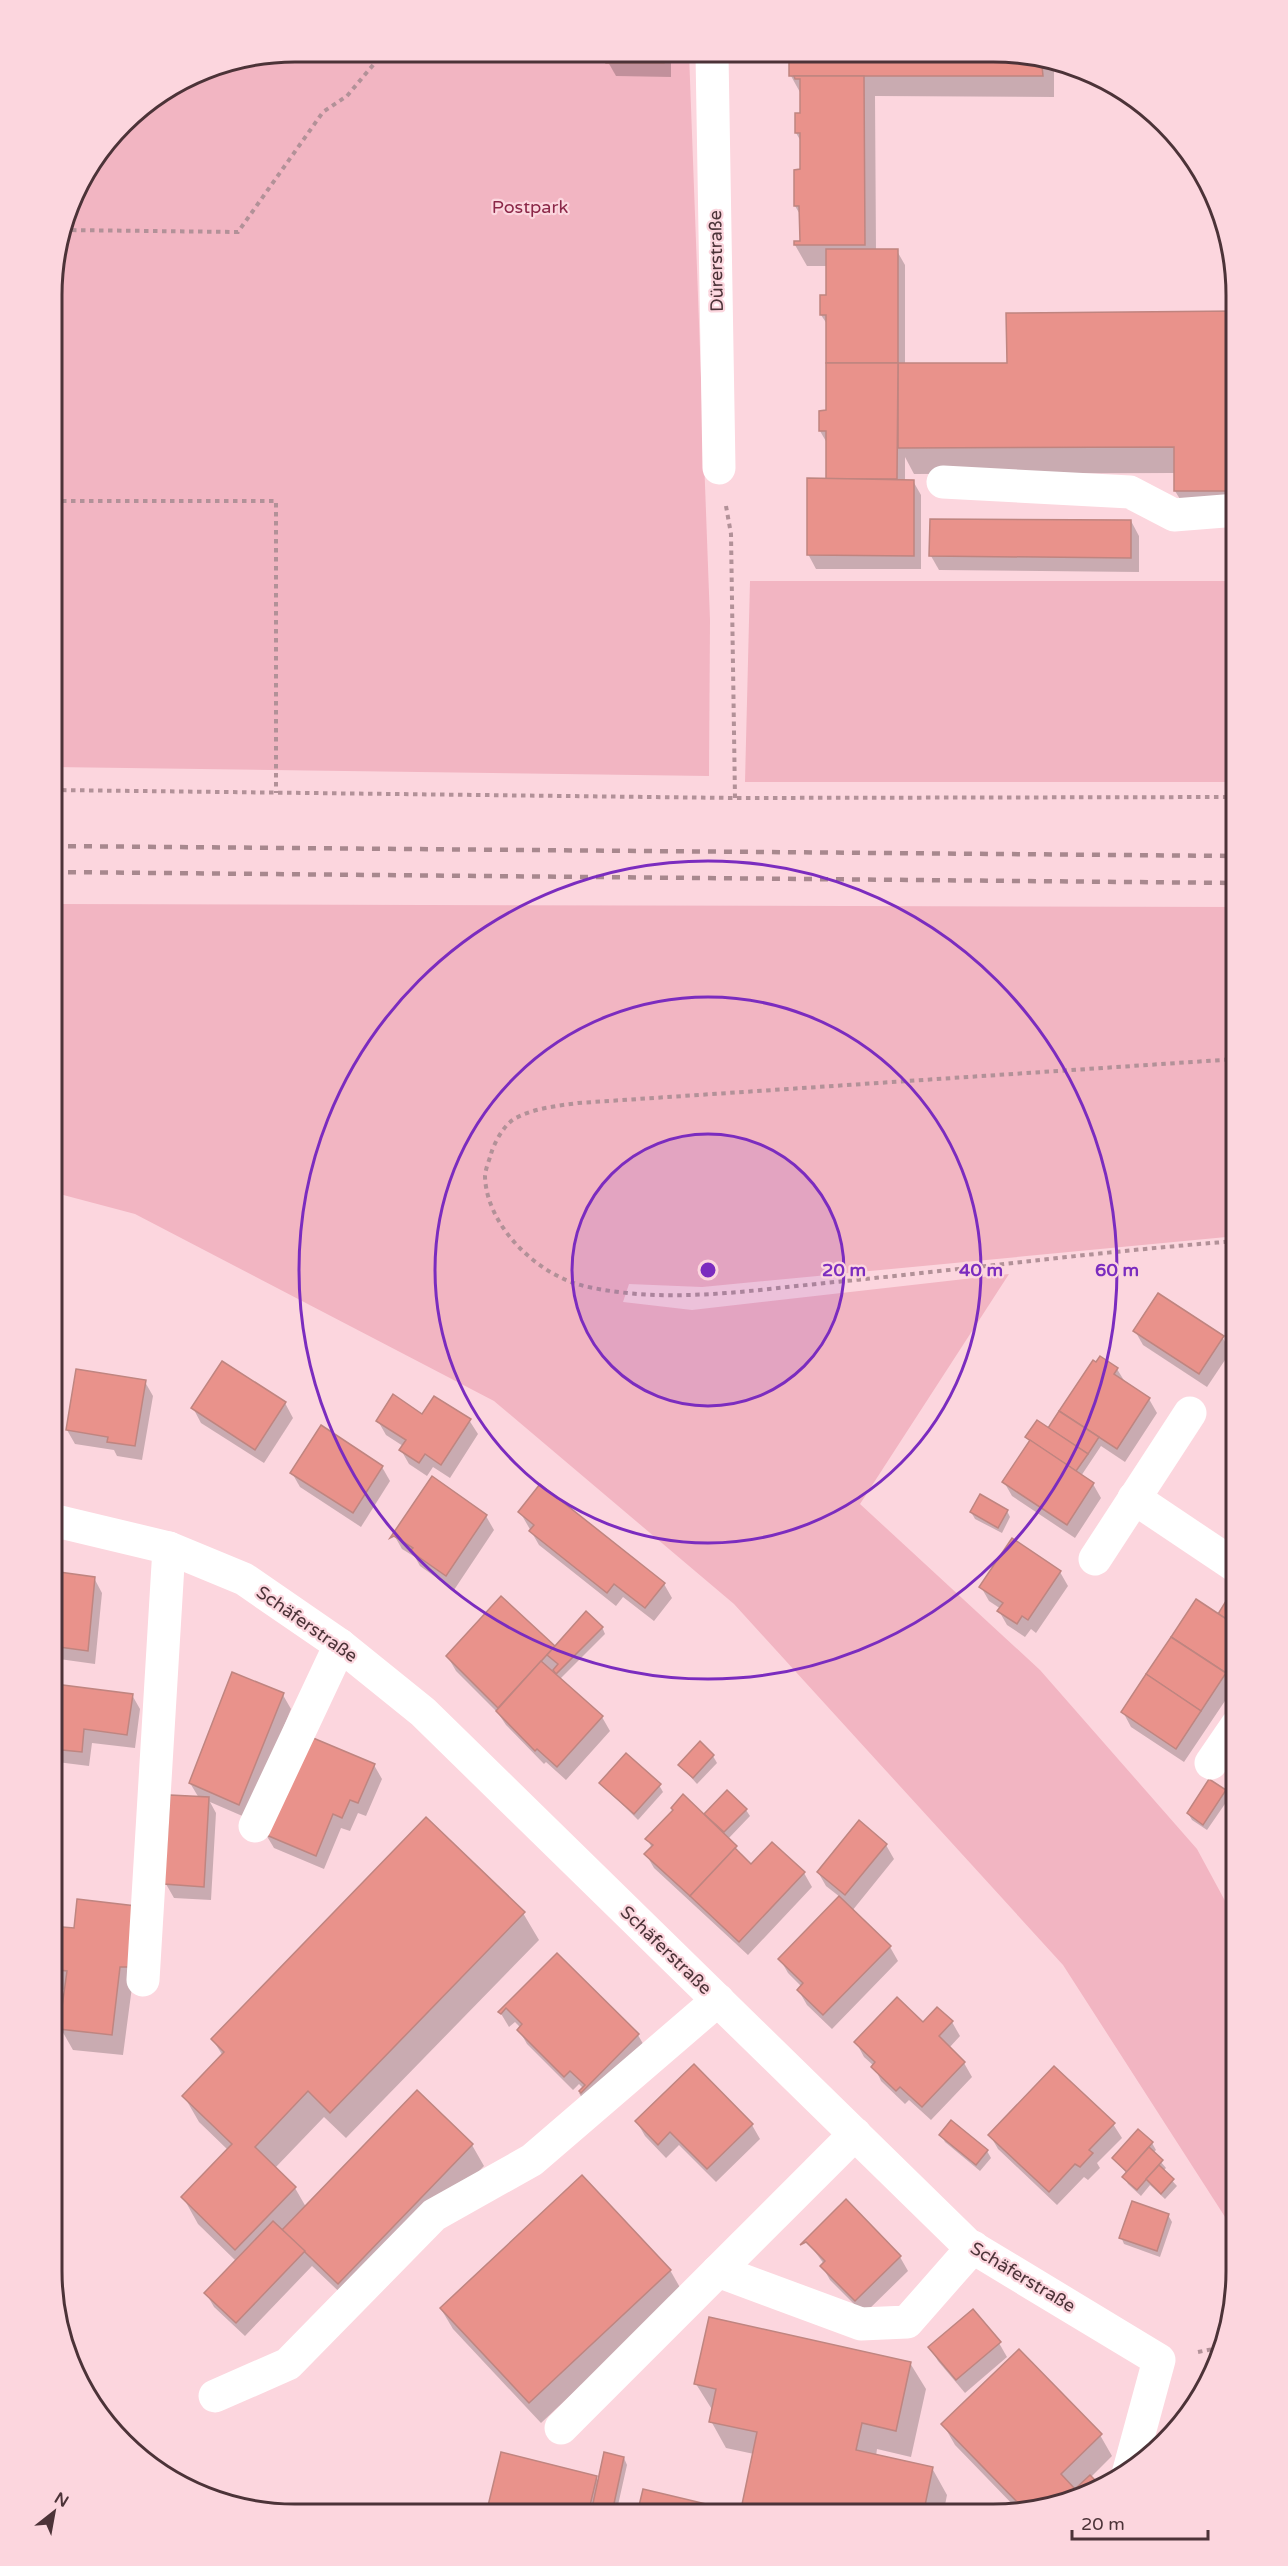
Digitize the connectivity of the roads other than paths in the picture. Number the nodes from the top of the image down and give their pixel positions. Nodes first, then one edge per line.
1 (712, 62) edge
2 (719, 468) road end
3 (943, 482) dead end
4 (1226, 511) edge
5 (1190, 1413) dead end
6 (1134, 1498) junction
7 (62, 1522) edge
8 (169, 1548) junction
9 (1095, 1559) dead end
10 (1226, 1560) edge
11 (340, 1645) junction
12 (1226, 1742) edge
13 (1211, 1764) dead end
14 (255, 1826) dead end
15 (143, 1980) dead end
16 (718, 2000) junction
17 (855, 2134) junction
18 (973, 2247) junction
19 (718, 2271) junction
20 (215, 2396) dead end
21 (561, 2428) dead end
22 (1132, 2458) edge

1 - 2 street, Dürerstraße
3 - 4 street
5 - 6 street
6 - 9 street
6 - 10 street
7 - 8 street, Schäferstraße
8 - 11 street, Schäferstraße
8 - 15 street
11 - 14 street
11 - 16 street, Schäferstraße
12 - 13 street
16 - 17 street, Schäferstraße
16 - 20 street
17 - 18 street, Schäferstraße
17 - 19 street
18 - 19 street
18 - 22 street, Schäferstraße
19 - 21 street

